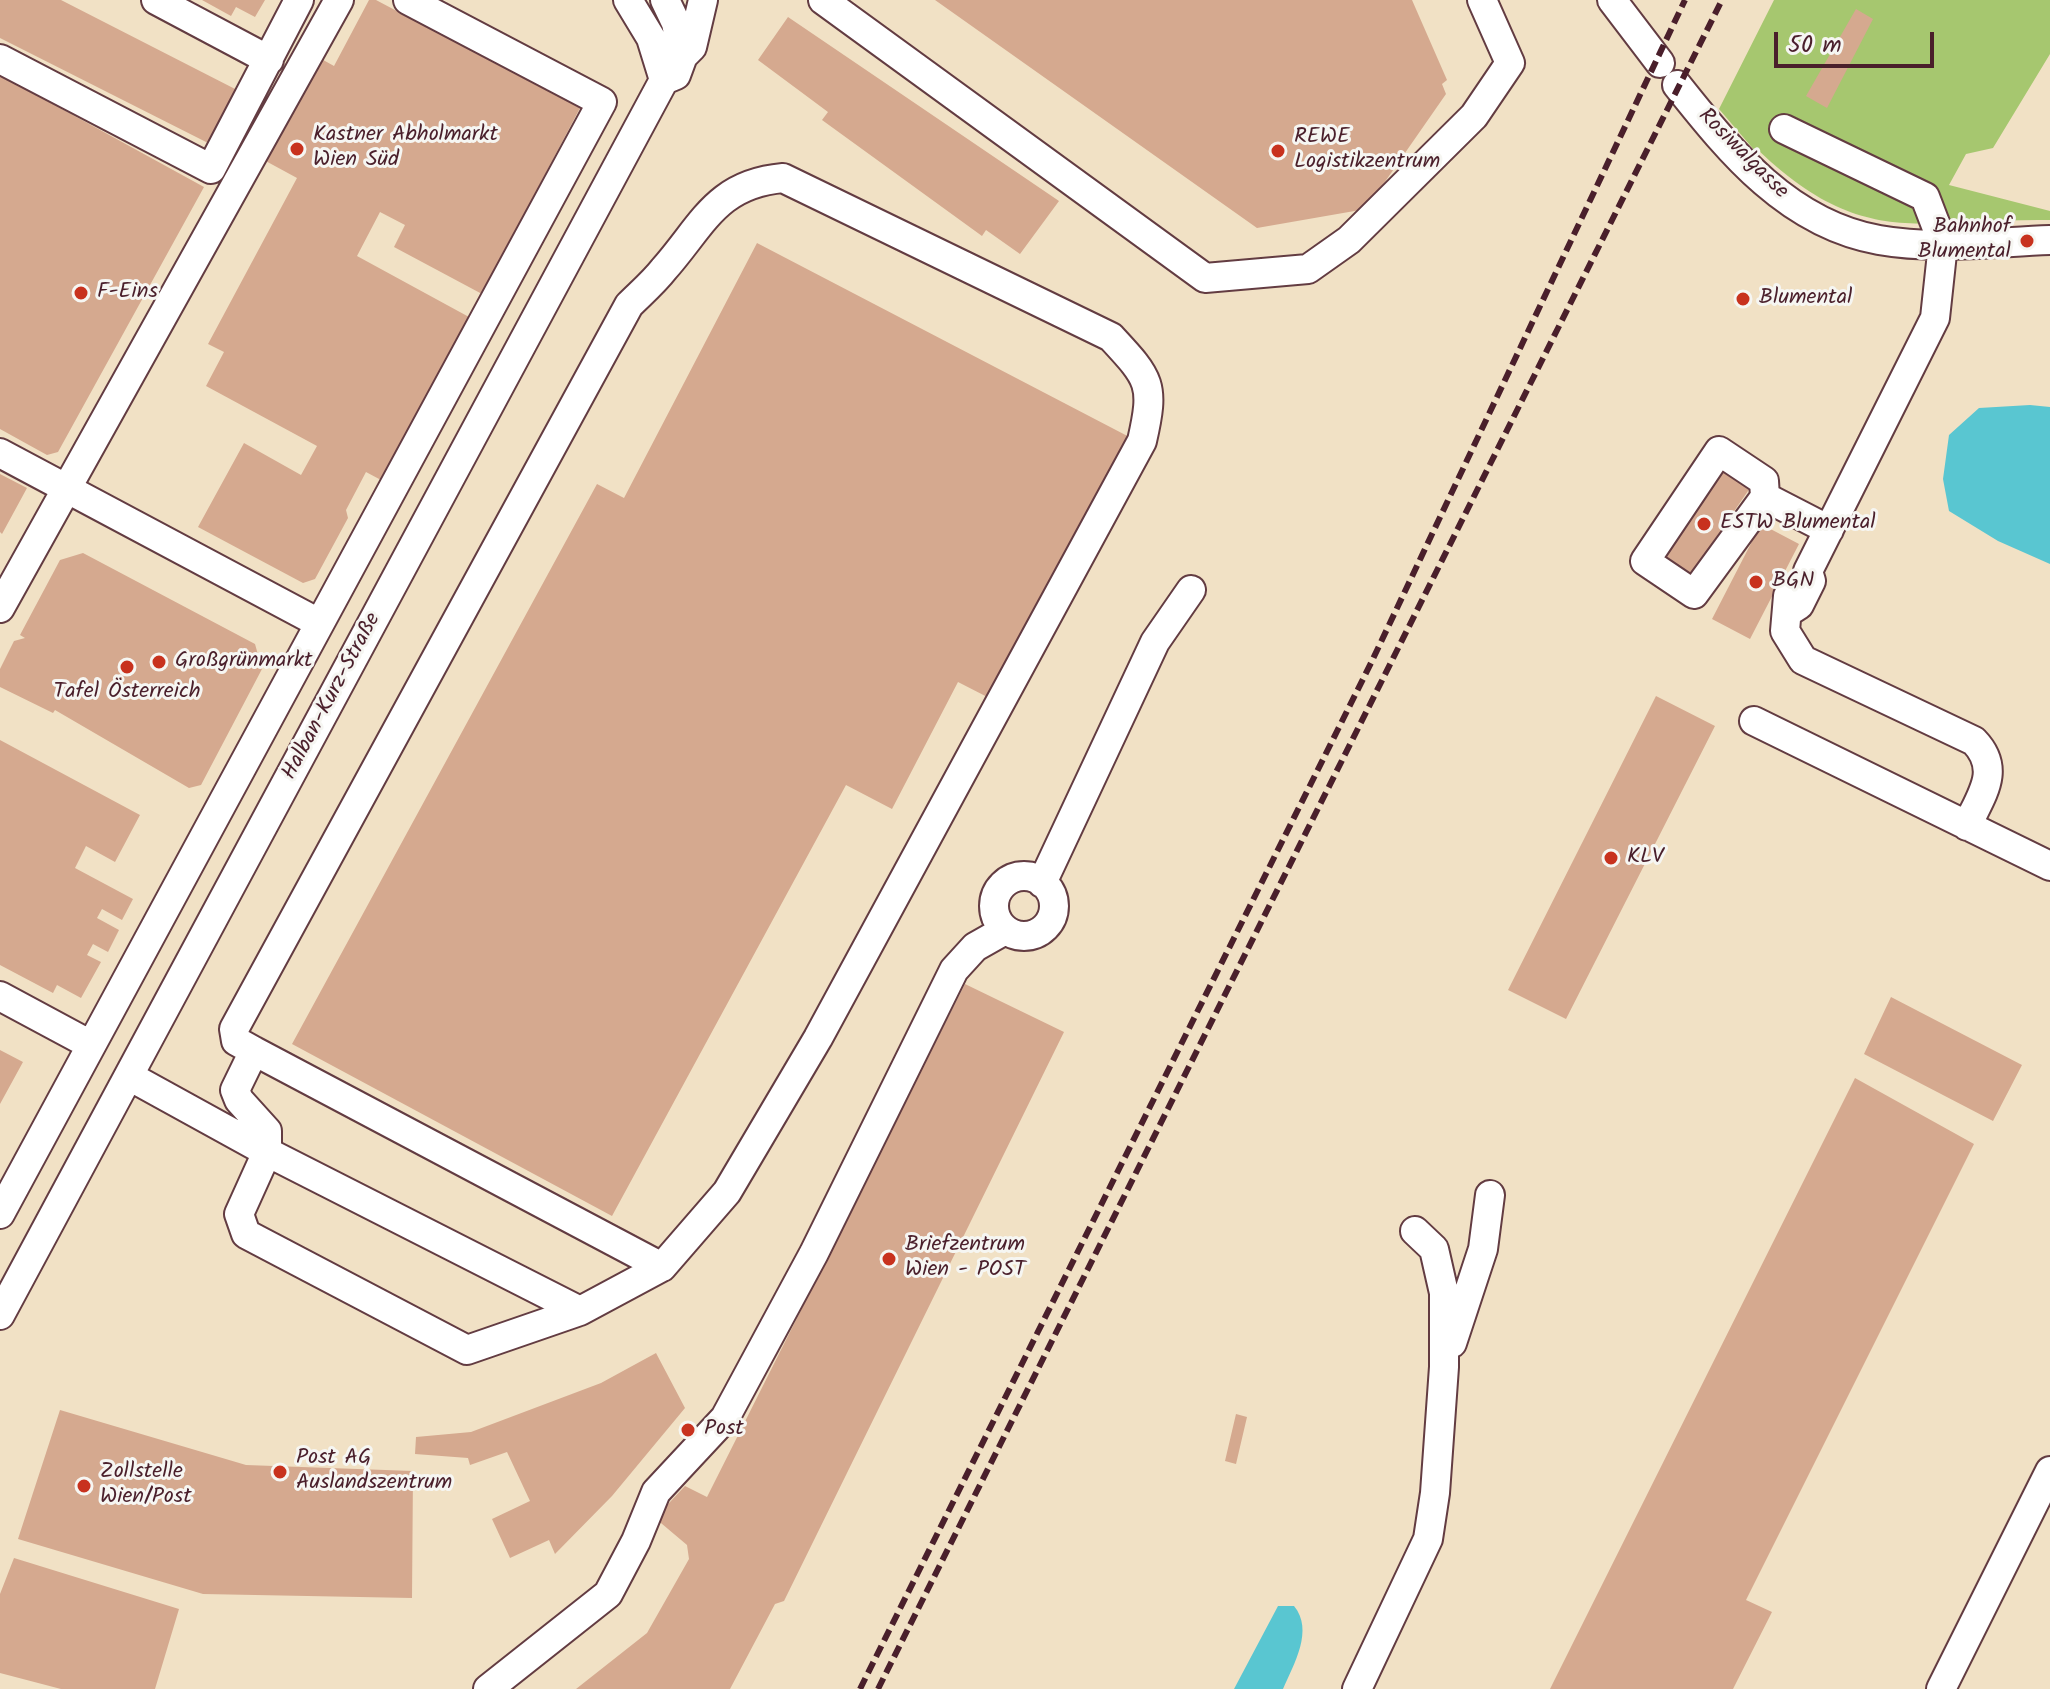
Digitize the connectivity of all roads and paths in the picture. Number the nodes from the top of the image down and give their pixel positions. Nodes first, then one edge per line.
1 (156, 0) edge
2 (299, 0) edge
3 (339, 0) edge
4 (408, 0) edge
5 (628, 0) edge
6 (665, 0) edge
7 (703, 0) edge
8 (823, 0) edge
9 (1482, 0) edge
10 (1612, 0) edge
11 (683, 56) junction
12 (0, 59) edge
13 (269, 60) junction
14 (664, 80) junction
15 (1784, 129) dead end
16 (2050, 240) edge
17 (1943, 244) junction
18 (0, 453) edge
19 (67, 489) junction
20 (1765, 497) junction
21 (1829, 530) junction
22 (1191, 590) dead end
23 (2, 599) edge
24 (319, 623) junction
25 (1754, 721) dead end
26 (1967, 826) junction
27 (2050, 866) edge
28 (1042, 883) junction
29 (1005, 930) junction
30 (0, 996) edge
31 (91, 1045) junction
32 (254, 1051) junction
33 (129, 1076) junction
34 (267, 1152) junction
35 (1490, 1195) dead end
36 (0, 1214) edge
37 (1415, 1231) dead end
38 (662, 1267) junction
39 (580, 1311) junction
40 (0, 1315) edge
41 (1444, 1367) junction
42 (2050, 1471) edge
43 (488, 1689) edge
44 (1357, 1689) edge
45 (1941, 1689) edge

1 - 13 street
2 - 13 street
3 - 19 street
4 - 24 street
5 - 14 street
6 - 11 street
7 - 11 street, Halban-Kurz-Straße
8 - 9 street
10 - 17 street, Rosiwalgasse
11 - 14 street, Halban-Kurz-Straße
12 - 13 street
14 - 33 street, Halban-Kurz-Straße
15 - 17 street
16 - 17 street, Rosiwalgasse
17 - 21 street
18 - 19 street
19 - 23 street
19 - 24 street
20 - 20 street
20 - 21 street
21 - 26 street
22 - 28 street
24 - 31 street
25 - 26 street
26 - 27 street
28 - 29 street
28 - 29 street
29 - 43 street
30 - 31 street
31 - 36 street
32 - 34 street
32 - 38 street
32 - 38 street
33 - 34 street
33 - 40 street, Halban-Kurz-Straße
34 - 39 street
34 - 39 street
35 - 41 street
37 - 41 street
38 - 39 street
41 - 44 street
42 - 45 street

